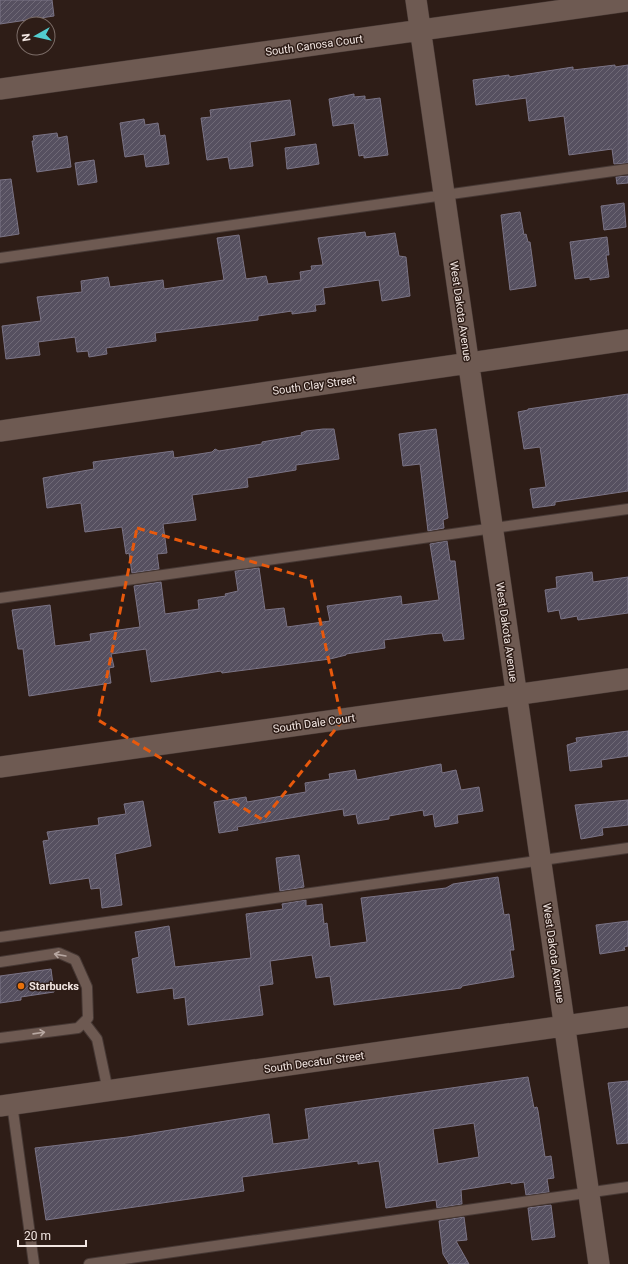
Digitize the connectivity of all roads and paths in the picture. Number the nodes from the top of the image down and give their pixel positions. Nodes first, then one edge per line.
1 (416, 0) edge
2 (628, 1) edge
3 (420, 30) junction
4 (0, 89) edge
5 (628, 169) edge
6 (444, 195) junction
7 (0, 258) edge
8 (628, 340) edge
9 (469, 362) junction
10 (0, 431) edge
11 (628, 509) edge
12 (492, 528) junction
13 (0, 598) edge
14 (628, 679) edge
15 (516, 695) junction
16 (0, 768) edge
17 (628, 848) edge
18 (540, 860) junction
19 (0, 937) edge
20 (0, 962) edge
21 (628, 1017) edge
22 (84, 1022) junction
23 (564, 1026) junction
24 (0, 1038) edge
25 (108, 1091) junction
26 (6, 1105) edge
27 (628, 1187) edge
28 (588, 1193) junction
29 (34, 1264) edge
30 (89, 1264) edge
31 (599, 1264) edge

1 - 3 street, West Dakota Avenue
2 - 3 street, South Canosa Court
3 - 4 street, South Canosa Court
3 - 6 street, West Dakota Avenue
5 - 6 lane
6 - 7 lane
6 - 9 street, West Dakota Avenue
8 - 9 street, South Clay Street
9 - 10 street, South Clay Street
9 - 12 street, West Dakota Avenue
11 - 12 lane
12 - 13 lane
12 - 15 street, West Dakota Avenue
14 - 15 street, South Dale Court
15 - 16 street, South Dale Court
15 - 18 street, West Dakota Avenue
17 - 18 lane
18 - 19 lane
18 - 23 street, West Dakota Avenue
22 -> 20 lane
21 - 23 street, South Decatur Street
24 -> 22 lane
22 - 25 lane
23 - 25 street, South Decatur Street
23 - 28 street, West Dakota Avenue
25 - 26 street, South Decatur Street
26 - 29 lane
27 - 28 lane
28 - 30 lane
28 - 31 street, West Dakota Avenue

